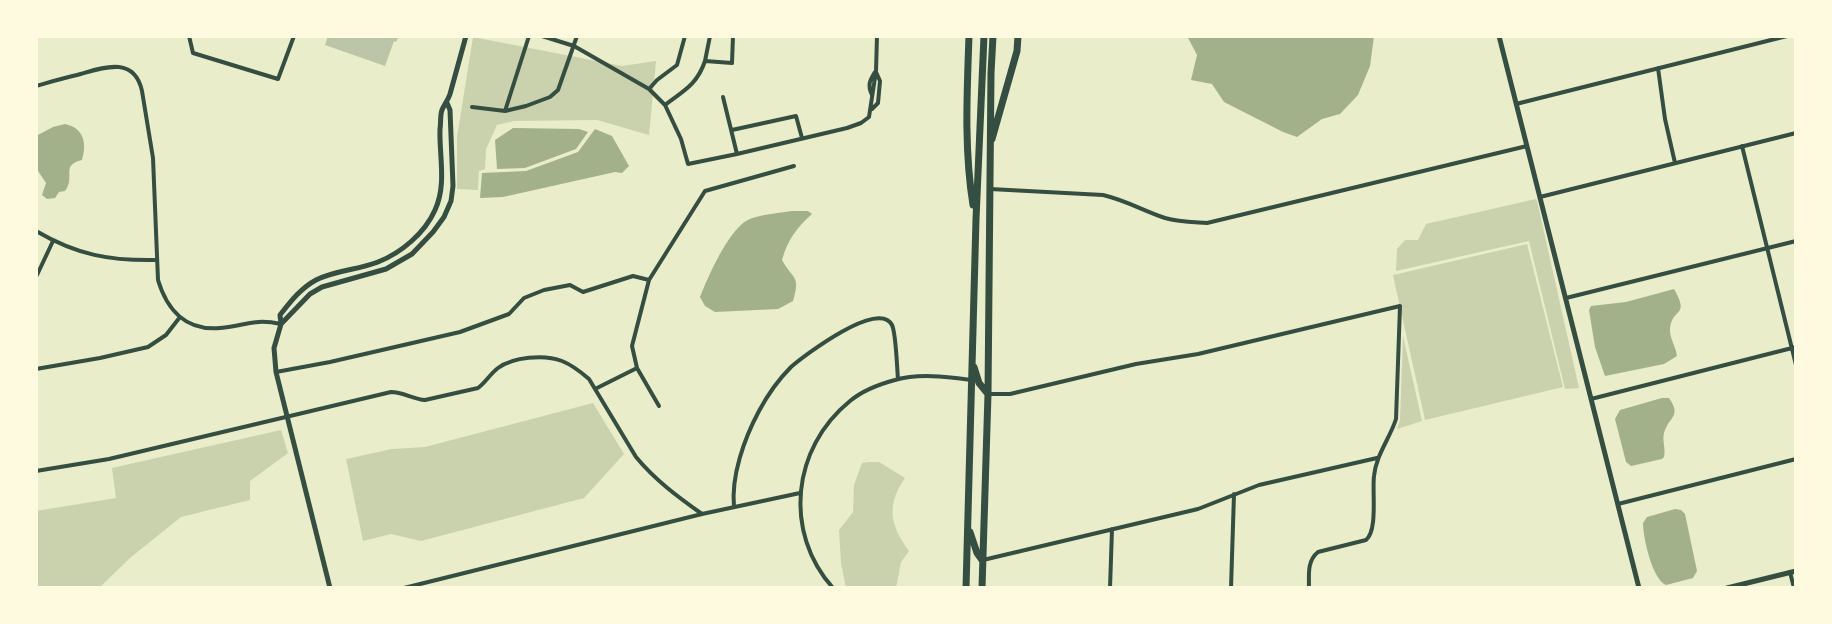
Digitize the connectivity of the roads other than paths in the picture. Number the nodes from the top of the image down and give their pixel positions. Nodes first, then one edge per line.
1 (189, 36) edge
2 (294, 36) edge
3 (466, 36) edge
4 (529, 36) edge
5 (542, 36) edge
6 (577, 36) edge
7 (685, 36) edge
8 (710, 36) edge
9 (733, 36) edge
10 (877, 36) edge
11 (969, 36) edge
12 (984, 36) edge
13 (993, 36) edge
14 (1018, 36) edge
15 (1499, 36) edge
16 (1787, 36) edge
17 (574, 46) junction
18 (705, 61) junction
19 (1658, 68) junction
20 (876, 71) junction
21 (36, 86) edge
22 (649, 90) junction
23 (875, 93) junction
24 (723, 97) dead end
25 (447, 103) junction
26 (1516, 104) junction
27 (665, 105) junction
28 (472, 107) dead end
29 (871, 109) junction
30 (505, 111) junction
31 (731, 130) junction
32 (1796, 133) edge
33 (802, 138) junction
34 (1527, 146) junction
35 (1742, 147) junction
36 (990, 148) junction
37 (737, 154) junction
38 (1675, 163) junction
39 (794, 166) dead end
40 (990, 189) junction
41 (1540, 197) junction
42 (976, 219) junction
43 (36, 231) edge
44 (53, 241) junction
45 (1796, 241) edge
46 (1767, 249) junction
47 (157, 260) junction
48 (37, 275) edge
49 (649, 280) junction
50 (1566, 298) junction
51 (180, 317) junction
52 (281, 324) junction
53 (1794, 348) edge
54 (973, 362) junction
55 (1796, 365) edge
56 (637, 368) junction
57 (36, 369) edge
58 (276, 372) junction
59 (898, 379) junction
60 (972, 380) junction
61 (595, 389) junction
62 (988, 394) junction
63 (1591, 399) junction
64 (659, 406) dead end
65 (287, 417) junction
66 (1377, 458) junction
67 (1796, 459) edge
68 (36, 471) edge
69 (800, 493) junction
70 (1234, 494) junction
71 (1618, 504) junction
72 (734, 507) junction
73 (702, 514) junction
74 (969, 526) junction
75 (1112, 529) junction
76 (983, 561) junction
77 (1793, 571) edge
78 (330, 588) edge
79 (404, 588) edge
80 (833, 588) edge
81 (966, 588) edge
82 (982, 588) edge
83 (1110, 588) edge
84 (1231, 588) edge
85 (1309, 588) edge
86 (1639, 588) edge
87 (1727, 588) edge
88 (1794, 588) edge

1 - 2 street
3 - 25 street
4 - 30 street
5 - 17 street
6 - 17 street
7 - 22 street
8 - 18 street
9 - 18 street
10 - 20 street
11 - 42 main road
12 - 42 main road
13 - 36 main road
14 - 36 main road
15 - 26 street
16 - 19 street
17 - 22 street
17 - 30 street
18 - 27 street
19 - 26 street
19 - 38 street
20 - 23 street
20 - 23 street
21 - 47 street
22 - 27 street
23 - 29 street
23 - 29 street
24 - 31 street
25 - 52 street
25 - 52 street
26 - 34 street
27 - 37 street
28 - 30 street
29 - 33 street
31 - 33 street
31 - 37 street
32 - 35 street
33 - 37 street
34 - 40 street
34 - 41 street
35 - 38 street
35 - 46 street
36 - 40 main road
38 - 41 street
39 - 49 street
40 - 62 main road
41 - 50 street
42 - 54 main road
43 - 44 street
44 - 47 street
44 - 48 street
45 - 46 street
46 - 50 street
46 - 53 street
47 - 51 street
49 - 56 street
49 - 58 street
50 - 63 street
51 - 52 street
51 - 57 street
52 - 58 street
53 - 55 street
53 - 63 street
54 - 60 main road
54 - 62 main road
56 - 61 street
56 - 64 street
58 - 65 street
59 - 60 street
59 - 69 street
59 - 72 street
60 - 74 main road
61 - 65 street
61 - 73 street
62 - 66 street
62 - 76 main road
63 - 71 street
65 - 68 street
65 - 78 street
66 - 70 street
66 - 85 street
67 - 71 street
69 - 72 street
69 - 80 street
70 - 75 street
70 - 84 street
71 - 86 street
72 - 73 street
73 - 79 street
74 - 76 main road
74 - 81 main road
75 - 76 street
75 - 83 street
76 - 82 main road
77 - 87 street
77 - 88 street

